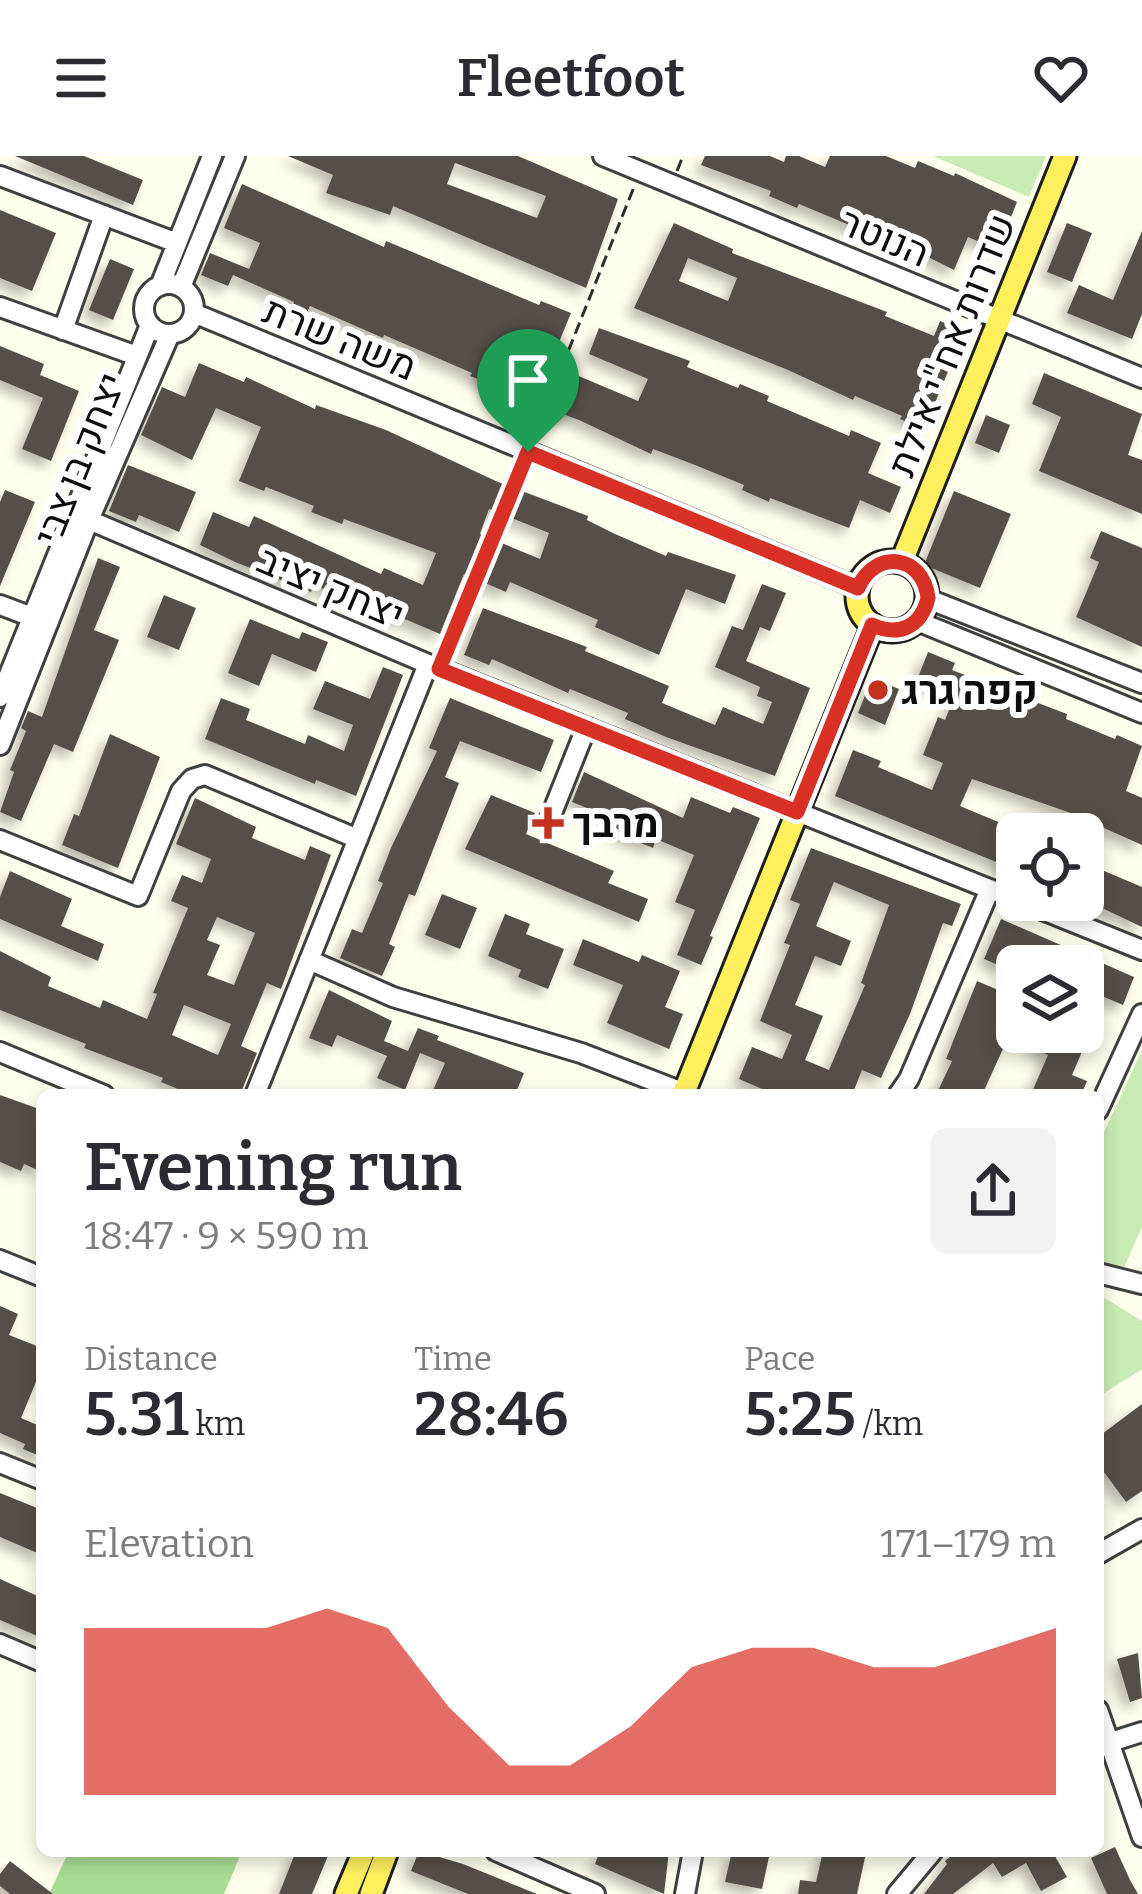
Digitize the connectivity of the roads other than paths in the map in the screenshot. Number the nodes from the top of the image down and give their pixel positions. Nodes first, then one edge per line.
1 (212, 156) edge
2 (235, 156) edge
3 (603, 156) edge
4 (1065, 156) edge
5 (0, 176) edge
6 (104, 215) junction
7 (177, 244) junction
8 (160, 286) junction
9 (181, 287) junction
10 (0, 307) edge
11 (196, 314) junction
12 (1000, 322) junction
13 (150, 325) junction
14 (63, 330) junction
15 (170, 334) junction
16 (137, 356) junction
17 (1142, 378) edge
18 (89, 520) junction
19 (902, 561) junction
20 (858, 588) junction
21 (928, 598) junction
22 (0, 605) edge
23 (32, 617) junction
24 (917, 621) junction
25 (872, 625) junction
26 (433, 666) junction
27 (1142, 682) edge
28 (0, 697) edge
29 (1142, 712) edge
30 (586, 728) junction
31 (0, 745) edge
32 (797, 812) junction
33 (548, 823) dead end
34 (358, 838) junction
35 (0, 840) edge
36 (990, 889) junction
37 (996, 891) edge
38 (1070, 921) edge
39 (1142, 950) edge
40 (309, 959) junction
41 (1142, 1014) edge
42 (0, 1052) edge
43 (89, 1089) edge
44 (257, 1089) edge
45 (673, 1089) edge
46 (688, 1089) edge
47 (902, 1089) edge
48 (1104, 1097) edge
49 (0, 1260) edge
50 (1104, 1274) edge
51 (36, 1275) edge
52 (1142, 1284) edge
53 (0, 1462) edge
54 (36, 1477) edge
55 (1142, 1528) edge
56 (1104, 1551) edge
57 (3, 1651) edge
58 (36, 1660) edge
59 (1142, 1732) edge
60 (1104, 1744) edge
61 (1104, 1746) edge
62 (1142, 1838) edge
63 (361, 1857) edge
64 (385, 1857) edge
65 (510, 1857) edge
66 (692, 1857) edge
67 (928, 1857) edge
68 (346, 1894) edge
69 (371, 1894) edge
70 (595, 1894) edge
71 (685, 1894) edge
72 (897, 1894) edge

1 - 7 street
2 - 9 street
3 - 12 street, הנוטר
4 - 12 main road, שדרות אח"י אילת
5 - 6 street
6 - 7 street
6 - 14 street
7 - 8 street
8 - 9 street
8 - 13 street
9 - 11 street
10 - 14 street
11 - 15 street
11 - 20 street, משה שרת
12 - 17 street, הנוטר
12 - 19 main road, שדרות אח"י אילת
13 - 15 street
13 - 16 street, יצחק בן צבי
14 - 16 street
15 - 18 street, יצחק בן צבי
16 - 23 street, יצחק בן צבי
18 - 26 street, יצחק יציב
18 - 31 street, יצחק בן צבי
19 - 20 main road
19 - 21 main road
20 - 25 main road
21 - 24 main road
21 - 27 street
22 - 23 street
23 - 28 street, יצחק בן צבי
24 - 25 main road
24 - 29 street
25 - 32 main road
26 - 30 street, יצחק יציב
26 - 34 street
30 - 32 street, יצחק יציב
30 - 33 street
32 - 36 street, יצחק יציב
32 - 46 main road
34 - 35 street
34 - 40 street
36 - 37 street, יצחק יציב
36 - 47 street
38 - 39 street, יצחק יציב
40 - 44 street
40 - 45 street
41 - 48 street
42 - 43 street
49 - 51 street
50 - 52 street
53 - 54 street
55 - 56 street
57 - 58 street
59 - 60 street
61 - 62 street
63 - 68 main road
64 - 69 main road
65 - 70 street
66 - 71 street
67 - 72 street

